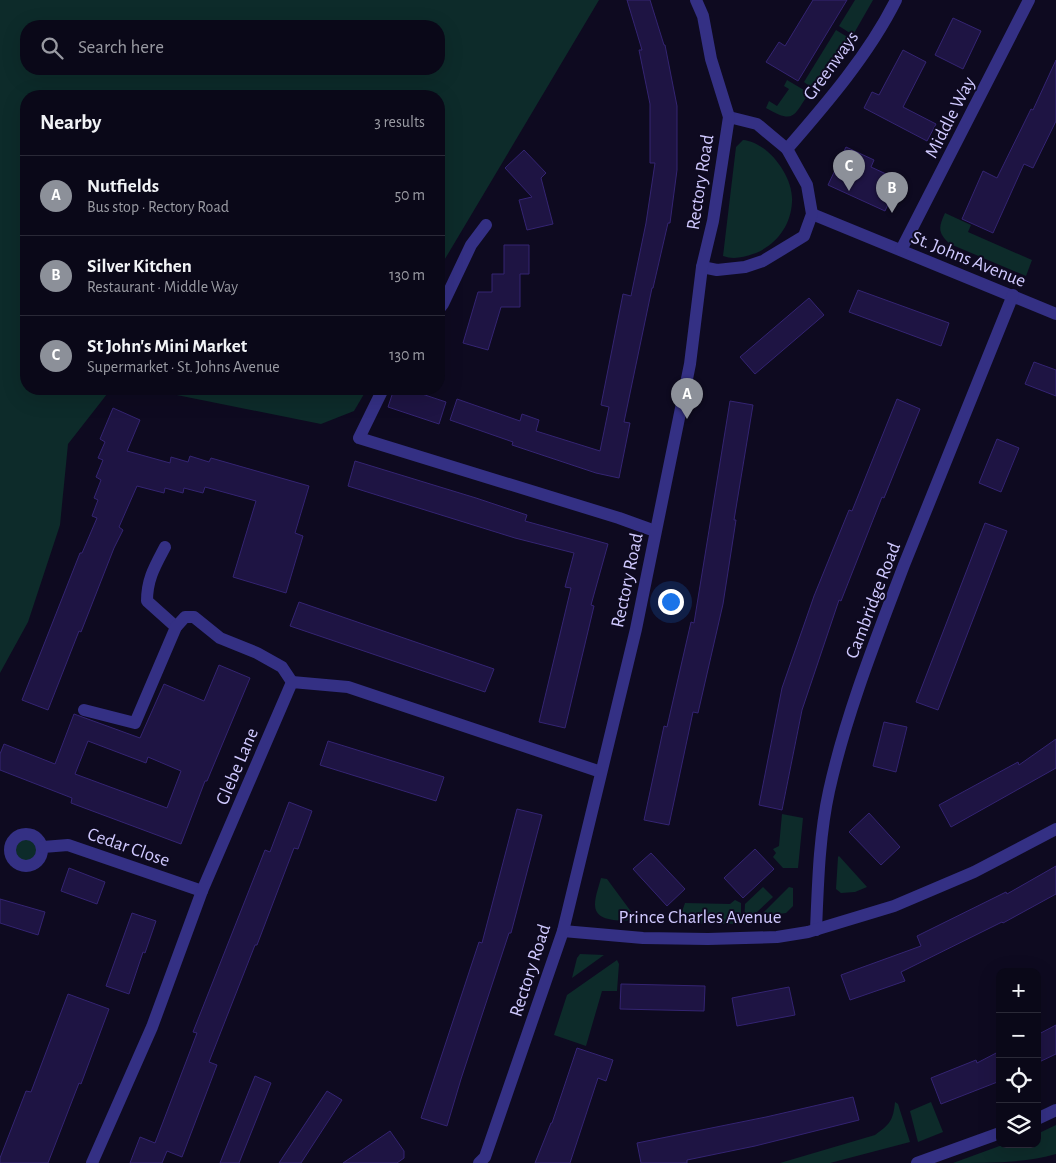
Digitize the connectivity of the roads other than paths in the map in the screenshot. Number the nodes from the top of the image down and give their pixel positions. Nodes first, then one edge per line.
1 (696, 0) edge
2 (896, 0) edge
3 (1029, 0) edge
4 (728, 117) junction
5 (788, 149) junction
6 (812, 214) junction
7 (486, 225) dead end
8 (901, 250) junction
9 (702, 267) junction
10 (1013, 295) junction
11 (445, 300) edge
12 (1056, 314) edge
13 (380, 395) edge
14 (655, 532) junction
15 (165, 547) dead end
16 (176, 628) junction
17 (292, 682) junction
18 (84, 710) dead end
19 (600, 772) junction
20 (1056, 829) edge
21 (43, 847) dead end
22 (202, 891) junction
23 (816, 930) junction
24 (563, 931) junction
25 (1056, 1110) edge
26 (1041, 1117) edge
27 (996, 1134) edge
28 (484, 1161) edge
29 (92, 1163) edge
30 (917, 1163) edge

1 - 4 street, Rectory Road
2 - 5 street, Greenways
3 - 8 street, Middle Way
4 - 5 street
4 - 9 street, Rectory Road
5 - 6 street
6 - 8 street, St. Johns Avenue
6 - 9 street
7 - 11 street
8 - 10 street, St. Johns Avenue
9 - 14 street, Rectory Road
10 - 12 street, St. Johns Avenue
10 - 23 street, Cambridge Road
13 - 14 street
14 - 19 street, Rectory Road
15 - 16 street
16 - 17 street
16 - 18 street
17 - 19 street
17 - 22 street, Glebe Lane
19 - 24 street, Rectory Road
20 - 23 street, Prince Charles Avenue
21 - 22 street, Cedar Close
22 - 29 street, Glebe Lane
23 - 24 street, Prince Charles Avenue
24 - 28 street, Rectory Road
25 - 26 street
27 - 30 street

